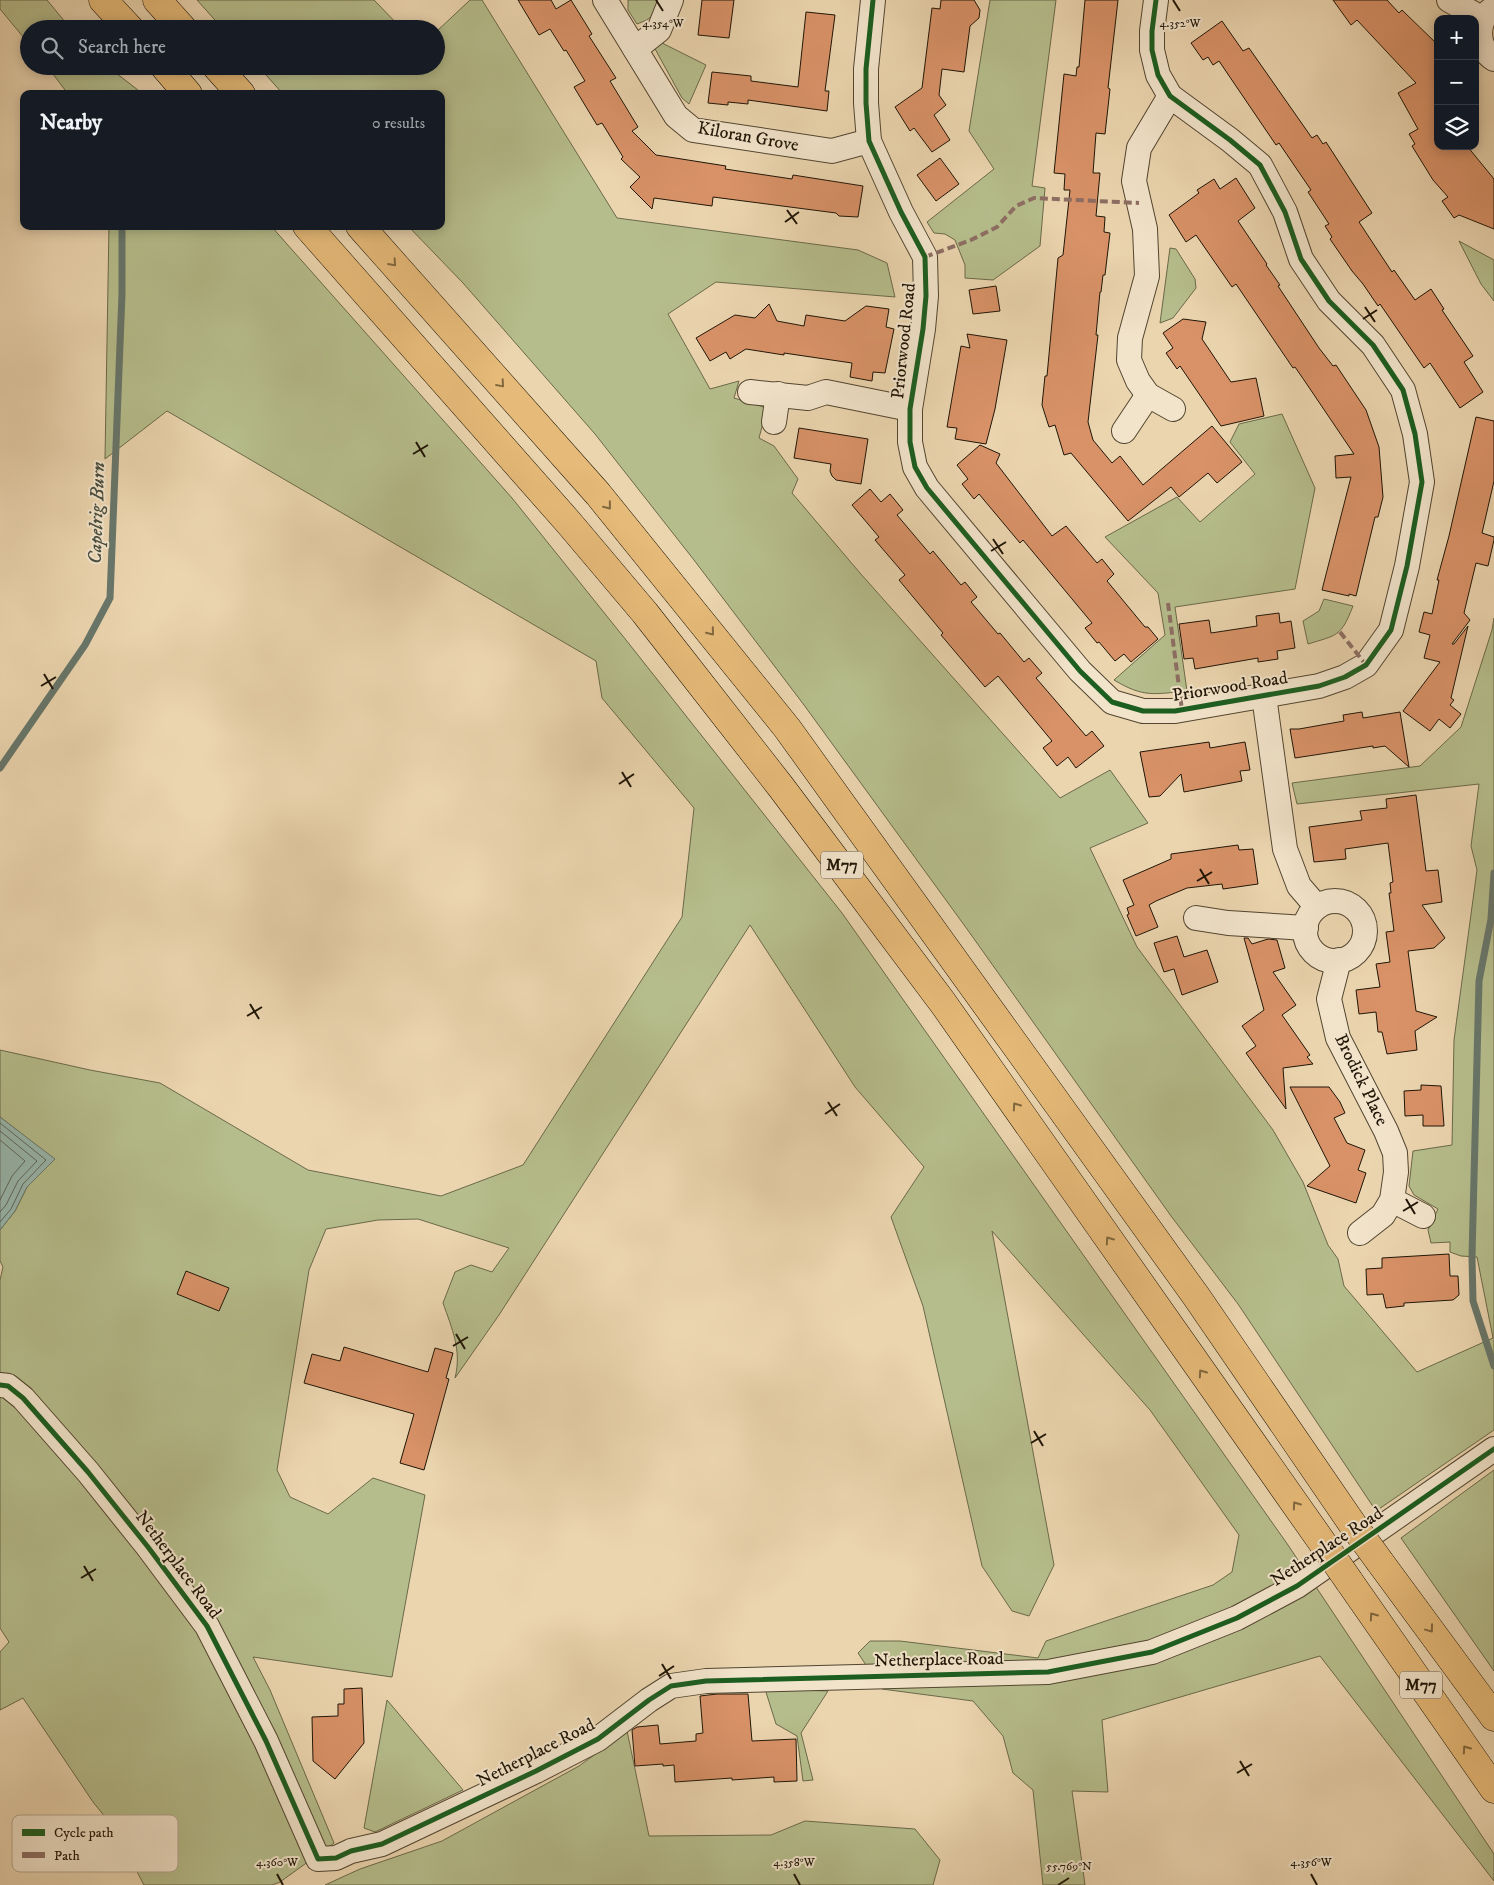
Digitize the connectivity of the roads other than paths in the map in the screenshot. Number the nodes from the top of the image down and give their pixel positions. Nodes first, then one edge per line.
1 (103, 0) edge
2 (156, 0) edge
3 (605, 0) edge
4 (671, 0) edge
5 (873, 0) edge
6 (1156, 0) edge
7 (1449, 0) edge
8 (1489, 14) edge
9 (122, 20) edge
10 (174, 20) edge
11 (635, 49) junction
12 (1494, 59) edge
13 (172, 75) edge
14 (224, 75) edge
15 (185, 90) edge
16 (237, 90) edge
17 (1170, 96) junction
18 (869, 141) junction
19 (311, 230) edge
20 (364, 230) edge
21 (750, 392) dead end
22 (778, 394) junction
23 (1148, 395) junction
24 (910, 409) junction
25 (1172, 409) dead end
26 (774, 422) dead end
27 (1124, 431) dead end
28 (1264, 696) junction
29 (1312, 917) junction
30 (1196, 918) dead end
31 (1339, 960) junction
32 (1392, 1200) junction
33 (1423, 1216) dead end
34 (1360, 1232) dead end
35 (0, 1385) edge
36 (1494, 1449) edge
37 (1494, 1717) edge
38 (1494, 1789) edge

1 - 9 highway
2 - 10 highway
3 - 11 street, Kiloran Grove
4 - 11 street
5 - 18 street, Priorwood Road
6 - 17 street, Priorwood Road
7 - 8 street
8 - 12 street
11 - 18 street, Kiloran Grove
13 - 15 highway
14 - 16 highway
17 - 23 street
17 - 28 street, Priorwood Road
18 - 24 street, Priorwood Road
38 -> 19 highway, M77, bridge
20 -> 37 highway, M77, bridge
21 - 22 street
22 - 24 street
22 - 26 street
23 - 25 street
23 - 27 street
24 - 28 street, Priorwood Road
28 - 29 street
29 - 30 street
29 - 31 street
29 - 31 street
31 - 32 street, Brodick Place
32 - 33 street
32 - 34 street, Brodick Place
35 - 36 street, Netherplace Road

